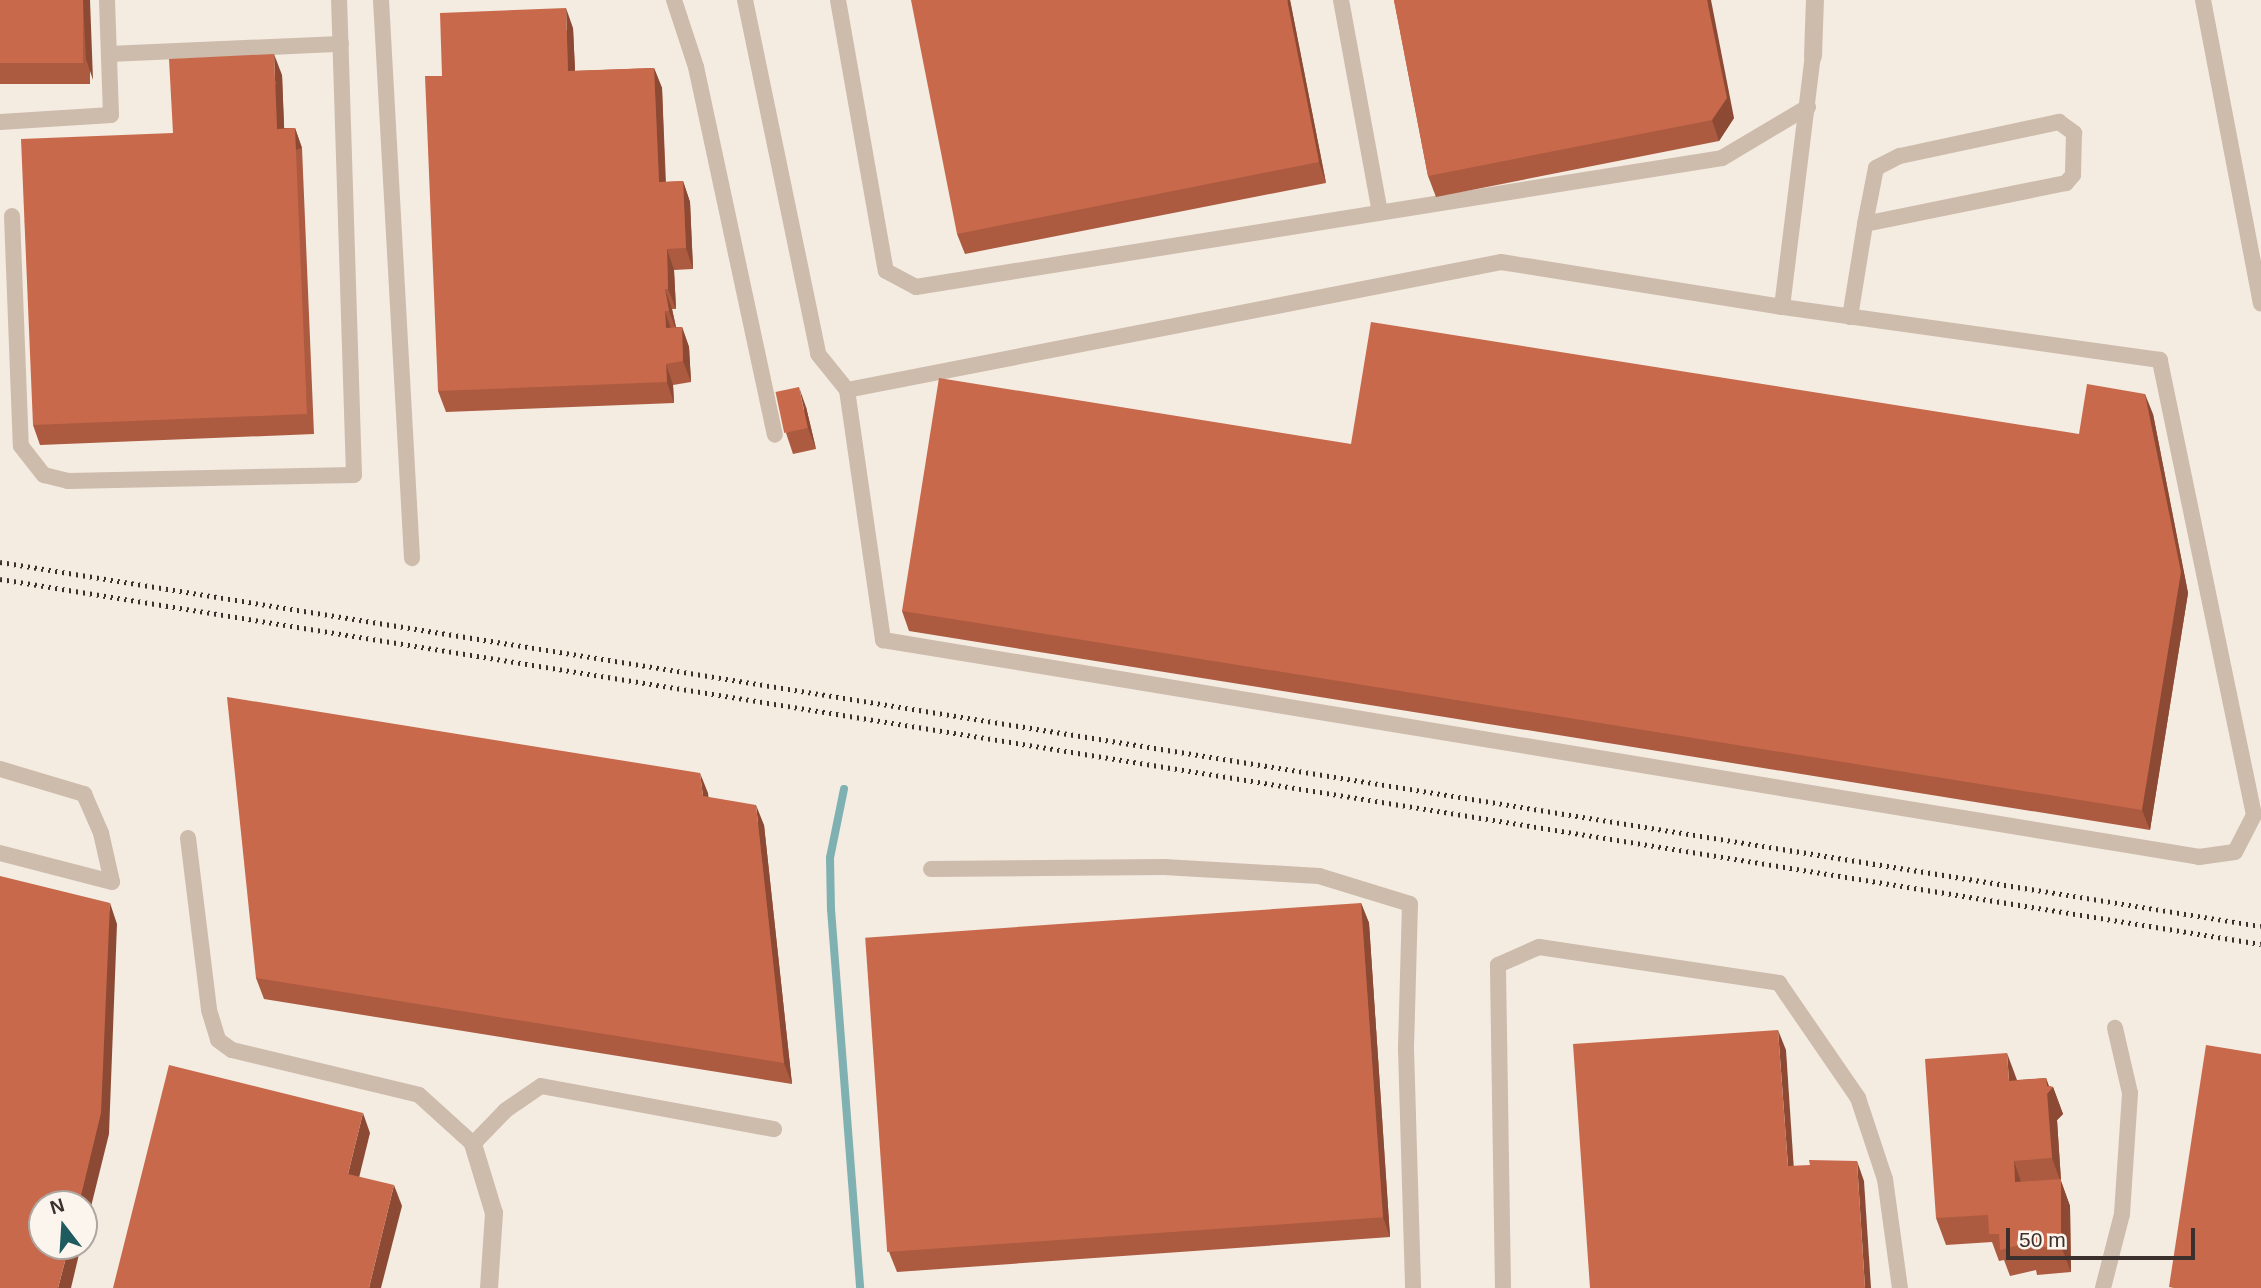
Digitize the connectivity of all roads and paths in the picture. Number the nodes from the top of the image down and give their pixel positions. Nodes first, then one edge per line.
1 (107, 0) edge
2 (340, 0) edge
3 (381, 0) edge
4 (674, 0) edge
5 (746, 0) edge
6 (838, 0) edge
7 (1341, 0) edge
8 (1815, 0) edge
9 (2203, 0) edge
10 (341, 44) junction
11 (109, 54) junction
12 (1813, 56) joint
13 (1808, 107) junction
14 (0, 121) edge
15 (1380, 212) junction
16 (12, 216) dead end
17 (1865, 224) junction
18 (2261, 304) edge
19 (1782, 307) junction
20 (1850, 317) junction
21 (847, 390) junction
22 (775, 435) dead end
23 (412, 558) dead end
24 (0, 769) edge
25 (188, 838) dead end
26 (0, 853) edge
27 (931, 869) dead end
28 (2115, 1028) dead end
29 (774, 1129) dead end
30 (473, 1144) junction
31 (489, 1288) edge
32 (1413, 1288) edge
33 (1503, 1288) edge
34 (1900, 1288) edge
35 (2103, 1288) edge

1 - 11 lane
2 - 10 lane
3 - 23 lane
4 - 22 lane
5 - 21 lane
6 - 15 lane
7 - 15 lane
8 - 12 street
9 - 18 lane
10 - 11 lane
10 - 16 lane
11 - 14 lane
12 - 13 lane
13 - 15 lane
13 - 19 lane
17 - 17 lane
17 - 20 lane
19 - 20 lane
19 - 21 lane
20 - 21 lane
24 - 26 lane
25 - 30 lane
27 - 32 lane
28 - 35 lane
29 - 30 lane
30 - 31 street
33 - 34 lane

